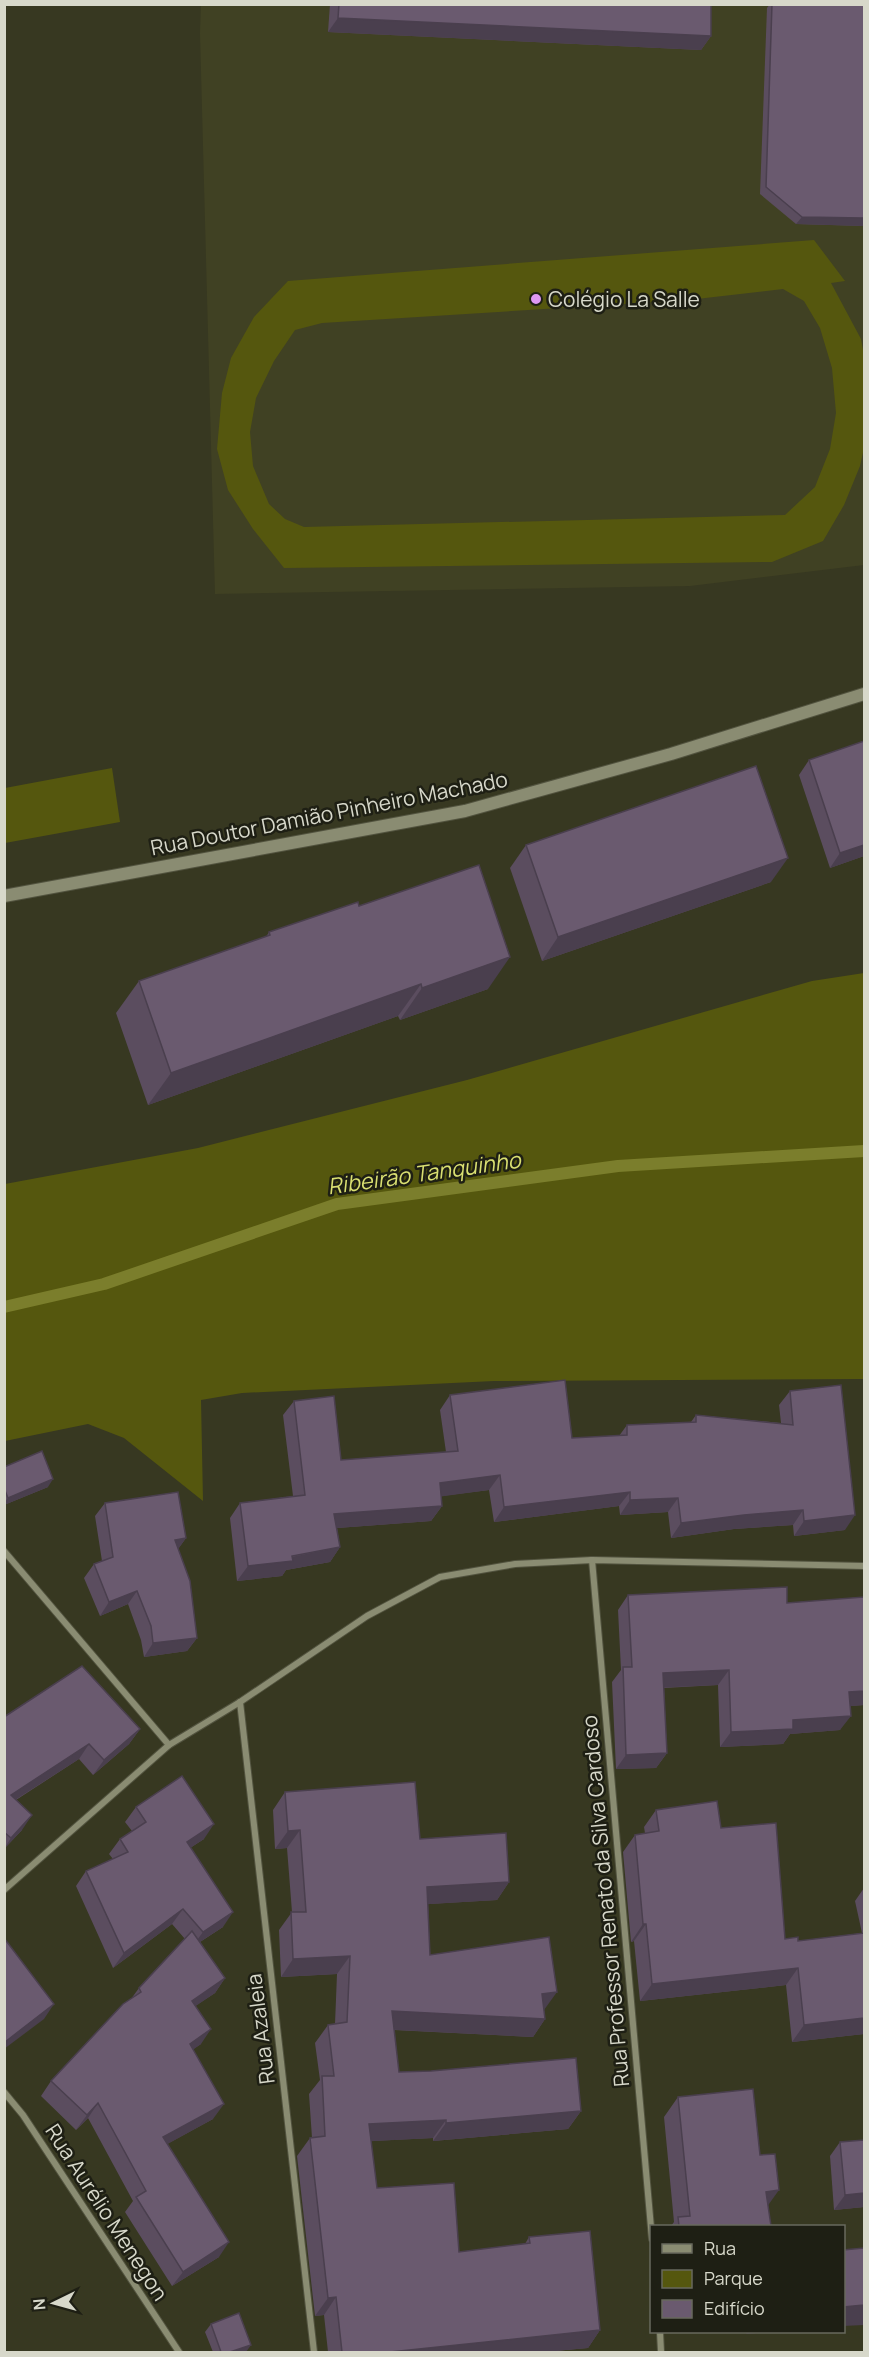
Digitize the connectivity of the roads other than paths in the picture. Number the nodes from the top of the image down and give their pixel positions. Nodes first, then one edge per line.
1 (864, 694) edge
2 (4, 896) edge
3 (4, 1551) edge
4 (592, 1560) junction
5 (864, 1566) edge
6 (240, 1702) junction
7 (169, 1745) junction
8 (4, 1890) edge
9 (4, 2092) edge
10 (650, 2228) edge
11 (660, 2333) edge
12 (179, 2352) edge
13 (314, 2352) edge
14 (661, 2352) edge

1 - 2 street, Rua Doutor Damião Pinheiro Machado
3 - 7 street
4 - 5 street
4 - 6 street
4 - 10 street, Rua Professor Renato da Silva Cardoso
6 - 7 street
6 - 13 street, Rua Azaleia
7 - 8 street
9 - 12 street, Rua Aurélio Menegon
11 - 14 street

